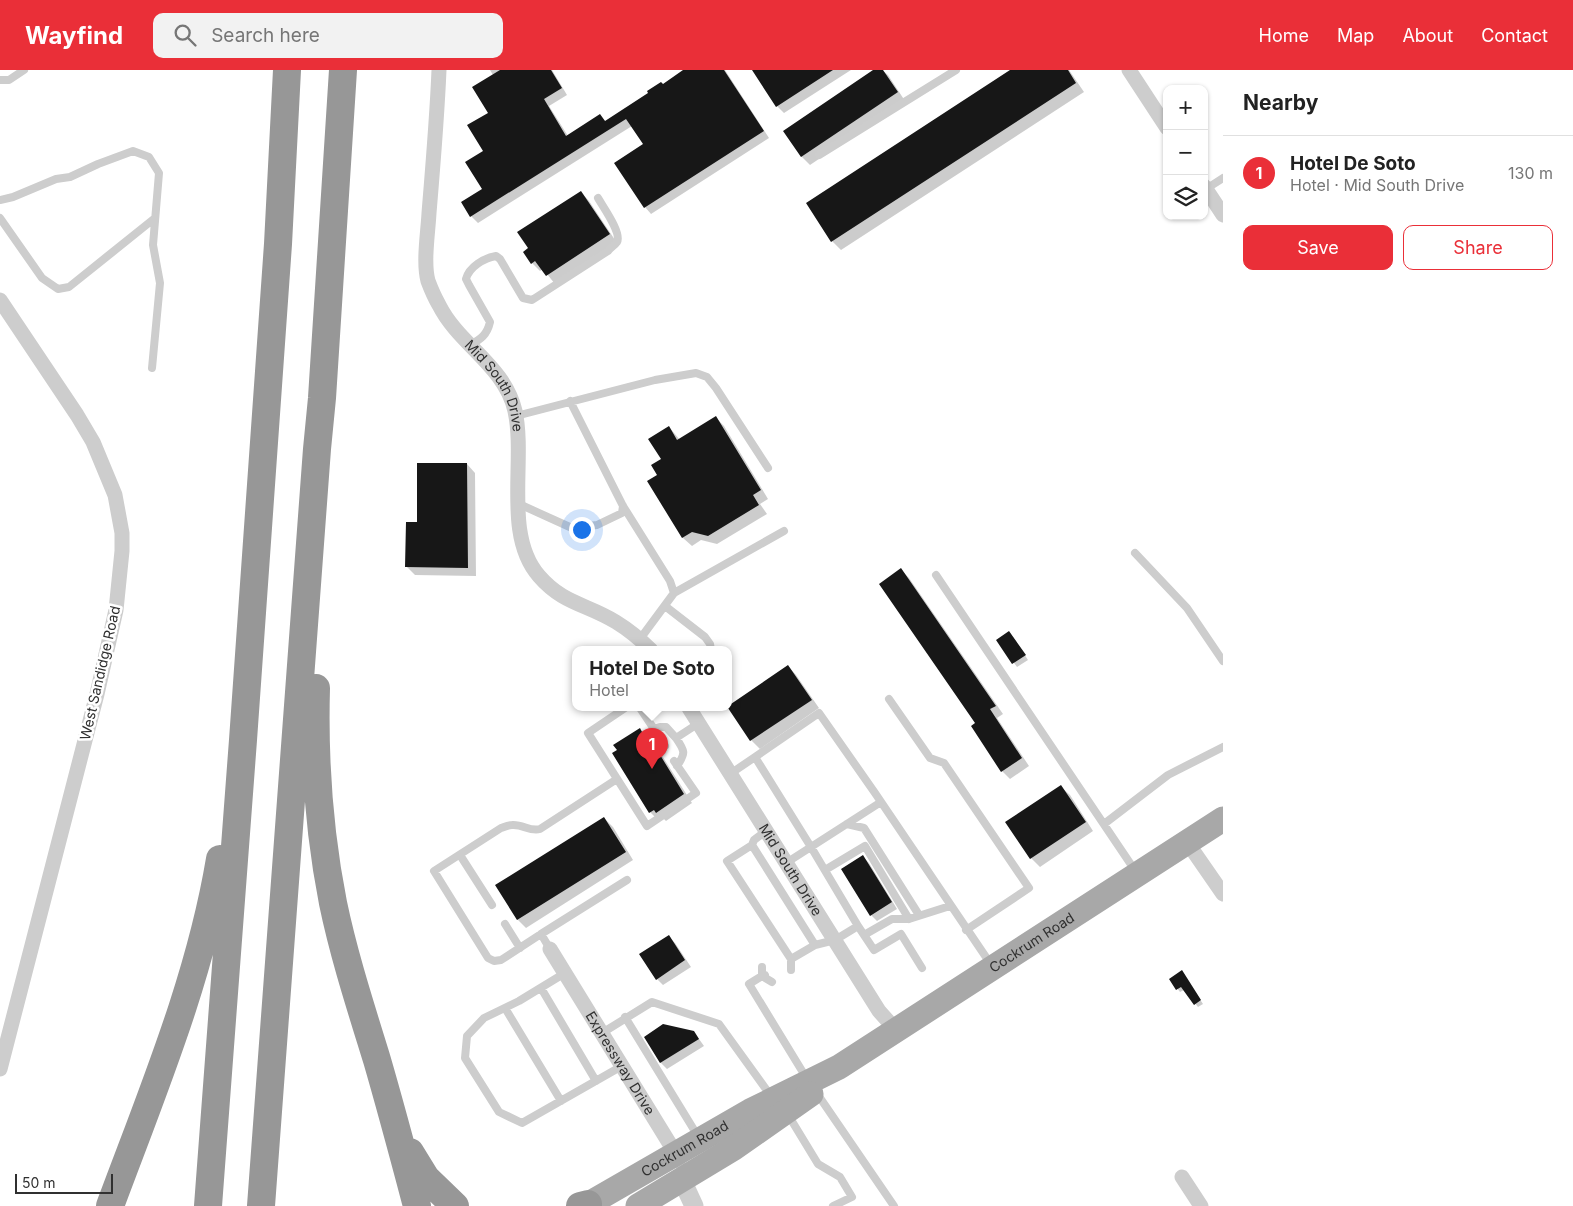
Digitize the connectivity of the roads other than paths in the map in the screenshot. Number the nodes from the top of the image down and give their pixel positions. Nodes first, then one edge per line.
1 (24, 70) edge
2 (287, 70) edge
3 (343, 70) edge
4 (440, 70) edge
5 (956, 70) edge
6 (1128, 70) edge
7 (0, 80) edge
8 (1163, 122) edge
9 (819, 155) dead end
10 (1223, 178) edge
11 (1208, 186) edge
12 (1208, 192) edge
13 (598, 198) dead end
14 (0, 200) edge
15 (1223, 215) edge
16 (0, 218) edge
17 (156, 218) junction
18 (0, 300) edge
19 (470, 345) junction
20 (152, 368) dead end
21 (570, 402) junction
22 (516, 416) junction
23 (317, 449) junction
24 (768, 468) dead end
25 (519, 504) junction
26 (623, 506) junction
27 (784, 532) dead end
28 (1135, 553) dead end
29 (936, 575) dead end
30 (674, 593) junction
31 (664, 606) junction
32 (640, 639) junction
33 (647, 646) edge
34 (710, 646) edge
35 (1223, 661) edge
36 (889, 699) dead end
37 (621, 711) edge
38 (642, 711) edge
39 (691, 711) edge
40 (699, 723) junction
41 (654, 730) junction
42 (676, 738) junction
43 (244, 740) junction
44 (665, 746) dead end
45 (1223, 747) edge
46 (755, 757) junction
47 (730, 774) junction
48 (617, 779) junction
49 (881, 802) junction
50 (1223, 819) edge
51 (847, 824) junction
52 (1104, 824) junction
53 (766, 831) junction
54 (1187, 842) junction
55 (752, 845) junction
56 (811, 847) junction
57 (460, 854) junction
58 (786, 863) junction
59 (825, 870) junction
60 (1138, 874) junction
61 (627, 880) dead end
62 (1223, 894) edge
63 (492, 905) dead end
64 (950, 906) junction
65 (919, 915) junction
66 (910, 918) junction
67 (892, 919) junction
68 (505, 924) dead end
69 (858, 926) junction
70 (966, 930) junction
71 (541, 934) junction
72 (901, 934) junction
73 (864, 936) junction
74 (834, 940) junction
75 (815, 945) junction
76 (520, 948) junction
77 (550, 949) joint
78 (786, 958) junction
79 (922, 968) dead end
80 (993, 968) junction
81 (791, 970) dead end
82 (564, 973) junction
83 (772, 982) dead end
84 (540, 988) junction
85 (505, 1008) junction
86 (626, 1017) junction
87 (896, 1030) junction
88 (602, 1033) junction
89 (622, 1066) junction
90 (0, 1069) edge
91 (596, 1080) junction
92 (812, 1086) junction
93 (561, 1100) junction
94 (780, 1106) junction
95 (396, 1130) junction
96 (700, 1140) junction
97 (676, 1154) junction
98 (1182, 1177) dead end
99 (682, 1180) junction
100 (584, 1205) edge
101 (110, 1206) edge
102 (208, 1206) edge
103 (260, 1206) edge
104 (417, 1206) edge
105 (455, 1206) edge
106 (638, 1206) edge
107 (694, 1206) edge
108 (833, 1206) edge
109 (894, 1206) edge
110 (1201, 1206) edge

1 - 7 lane
2 - 43 highway
3 - 23 highway
4 - 19 street, Mid South Drive
5 - 9 lane
6 - 8 street
10 - 11 lane
12 - 15 street
13 - 19 lane
14 - 17 lane
16 - 17 lane
17 - 20 lane
18 - 90 street, West Sandidge Road
19 - 22 street, Mid South Drive
21 - 22 lane
21 - 24 lane
21 - 26 lane
22 - 25 street, Mid South Drive
23 - 95 highway
23 - 103 highway
25 - 26 lane
25 - 32 street, Mid South Drive
26 - 30 lane
27 - 30 lane
28 - 35 lane
29 - 52 lane
30 - 31 lane
31 - 32 lane
31 - 34 lane
32 - 33 street, Mid South Drive
36 - 70 lane
37 - 48 lane
38 - 41 lane
39 - 40 street, Mid South Drive
40 - 42 lane
40 - 47 street, Mid South Drive
41 - 42 lane
41 - 44 lane
42 - 48 lane
43 - 101 highway
43 - 102 highway
45 - 52 lane
46 - 47 lane
46 - 49 lane
46 - 56 lane
47 - 53 street, Mid South Drive
48 - 57 lane
49 - 51 lane
49 - 64 lane
50 - 54 main road, Cockrum Road
51 - 56 lane
51 - 65 lane
52 - 60 lane
53 - 55 lane
53 - 58 street, Mid South Drive
54 - 60 main road, Cockrum Road
54 - 62 street
55 - 75 lane
55 - 78 lane
56 - 58 lane
56 - 59 lane
57 - 63 lane
57 - 76 lane
58 - 74 street, Mid South Drive
59 - 66 lane
59 - 69 lane
60 - 80 main road, Cockrum Road
61 - 71 lane
64 - 65 lane
64 - 70 lane
65 - 66 lane
66 - 67 lane
67 - 72 lane
67 - 73 lane
68 - 76 lane
69 - 73 lane
69 - 74 lane
70 - 80 lane
71 - 76 lane
71 - 77 lane
72 - 73 lane
72 - 79 lane
74 - 75 lane
74 - 87 street, Mid South Drive
75 - 78 lane
77 - 82 street, Expressway Drive
78 - 81 lane
80 - 87 main road, Cockrum Road
82 - 84 lane
82 - 88 street, Expressway Drive
83 - 92 lane
84 - 85 lane
84 - 91 lane
85 - 93 lane
85 - 93 lane
86 - 88 lane
86 - 94 lane
86 - 96 lane
87 - 92 main road, Cockrum Road
88 - 89 street, Expressway Drive
89 - 91 lane
89 - 97 street, Expressway Drive
91 - 93 lane
92 - 94 main road, Cockrum Road
92 - 109 lane
94 - 96 main road, Cockrum Road
94 - 99 main road, Cockrum Road
94 - 108 lane
95 - 104 highway
95 - 105 highway
96 - 97 main road, Cockrum Road
97 - 99 street, Expressway Drive
97 - 100 main road, Cockrum Road
98 - 110 street
99 - 106 main road, Cockrum Road
99 - 107 street

